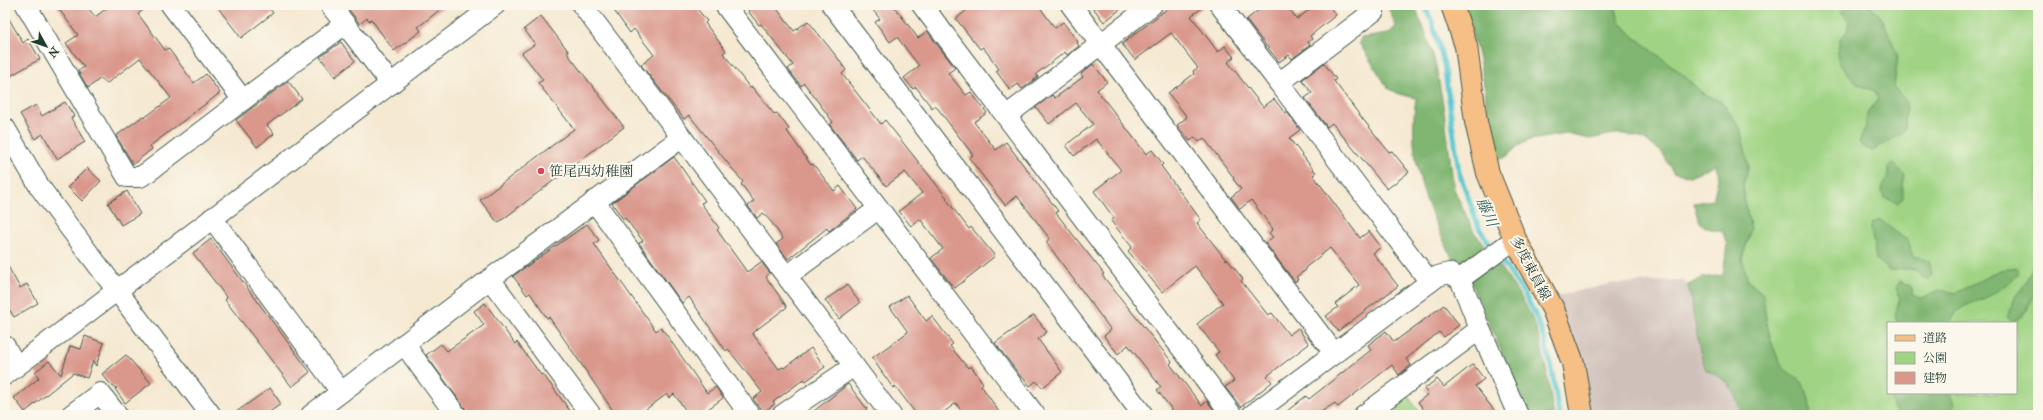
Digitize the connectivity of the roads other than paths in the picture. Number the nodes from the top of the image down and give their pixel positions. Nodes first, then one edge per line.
1 (26, 5) edge
2 (171, 5) edge
3 (330, 5) edge
4 (582, 5) edge
5 (725, 5) edge
6 (832, 5) edge
7 (922, 5) edge
8 (1071, 5) edge
9 (1152, 5) edge
10 (1220, 5) edge
11 (1370, 5) edge
12 (1452, 5) edge
13 (491, 6) edge
14 (345, 24) junction
15 (1101, 44) junction
16 (1279, 83) junction
17 (391, 84) junction
18 (243, 100) junction
19 (1006, 116) junction
20 (5, 128) edge
21 (681, 138) junction
22 (594, 201) junction
23 (878, 209) junction
24 (212, 218) junction
25 (1511, 242) junction
26 (787, 276) junction
27 (490, 279) junction
28 (1460, 279) junction
29 (1430, 282) junction
30 (116, 290) junction
31 (1480, 329) junction
32 (404, 344) junction
33 (5, 346) edge
34 (1334, 353) junction
35 (854, 366) junction
36 (11, 370) edge
37 (342, 392) junction
38 (71, 415) edge
39 (117, 415) edge
40 (211, 415) edge
41 (311, 415) edge
42 (456, 415) edge
43 (591, 415) edge
44 (750, 415) edge
45 (782, 415) edge
46 (891, 415) edge
47 (1035, 415) edge
48 (1143, 415) edge
49 (1232, 415) edge
50 (1252, 415) edge
51 (1364, 415) edge
52 (1518, 415) edge
53 (1582, 415) edge

1 - 18 street
2 - 18 street
3 - 14 street
4 - 21 street
5 - 23 street
6 - 48 street
7 - 19 street
8 - 15 street
9 - 15 street
10 - 16 street
11 - 16 street
12 - 25 main road, 多度東員線
13 - 17 street
14 - 17 street
14 - 18 street
15 - 19 street
15 - 34 street
16 - 29 street
17 - 24 street
19 - 49 street
20 - 30 street
21 - 22 street
21 - 26 street
22 - 27 street
22 - 44 street
23 - 26 street
23 - 47 street
24 - 30 street
24 - 37 street
25 - 28 street
25 - 53 main road, 多度東員線
26 - 35 street
27 - 32 street
27 - 43 street
28 - 29 street
28 - 31 street
29 - 34 street
30 - 36 street
30 - 40 street
31 - 51 street
31 - 52 street
32 - 37 street
32 - 42 street
33 - 36 street
34 - 50 street
35 - 45 street
35 - 46 street
37 - 41 street
38 - 39 street

